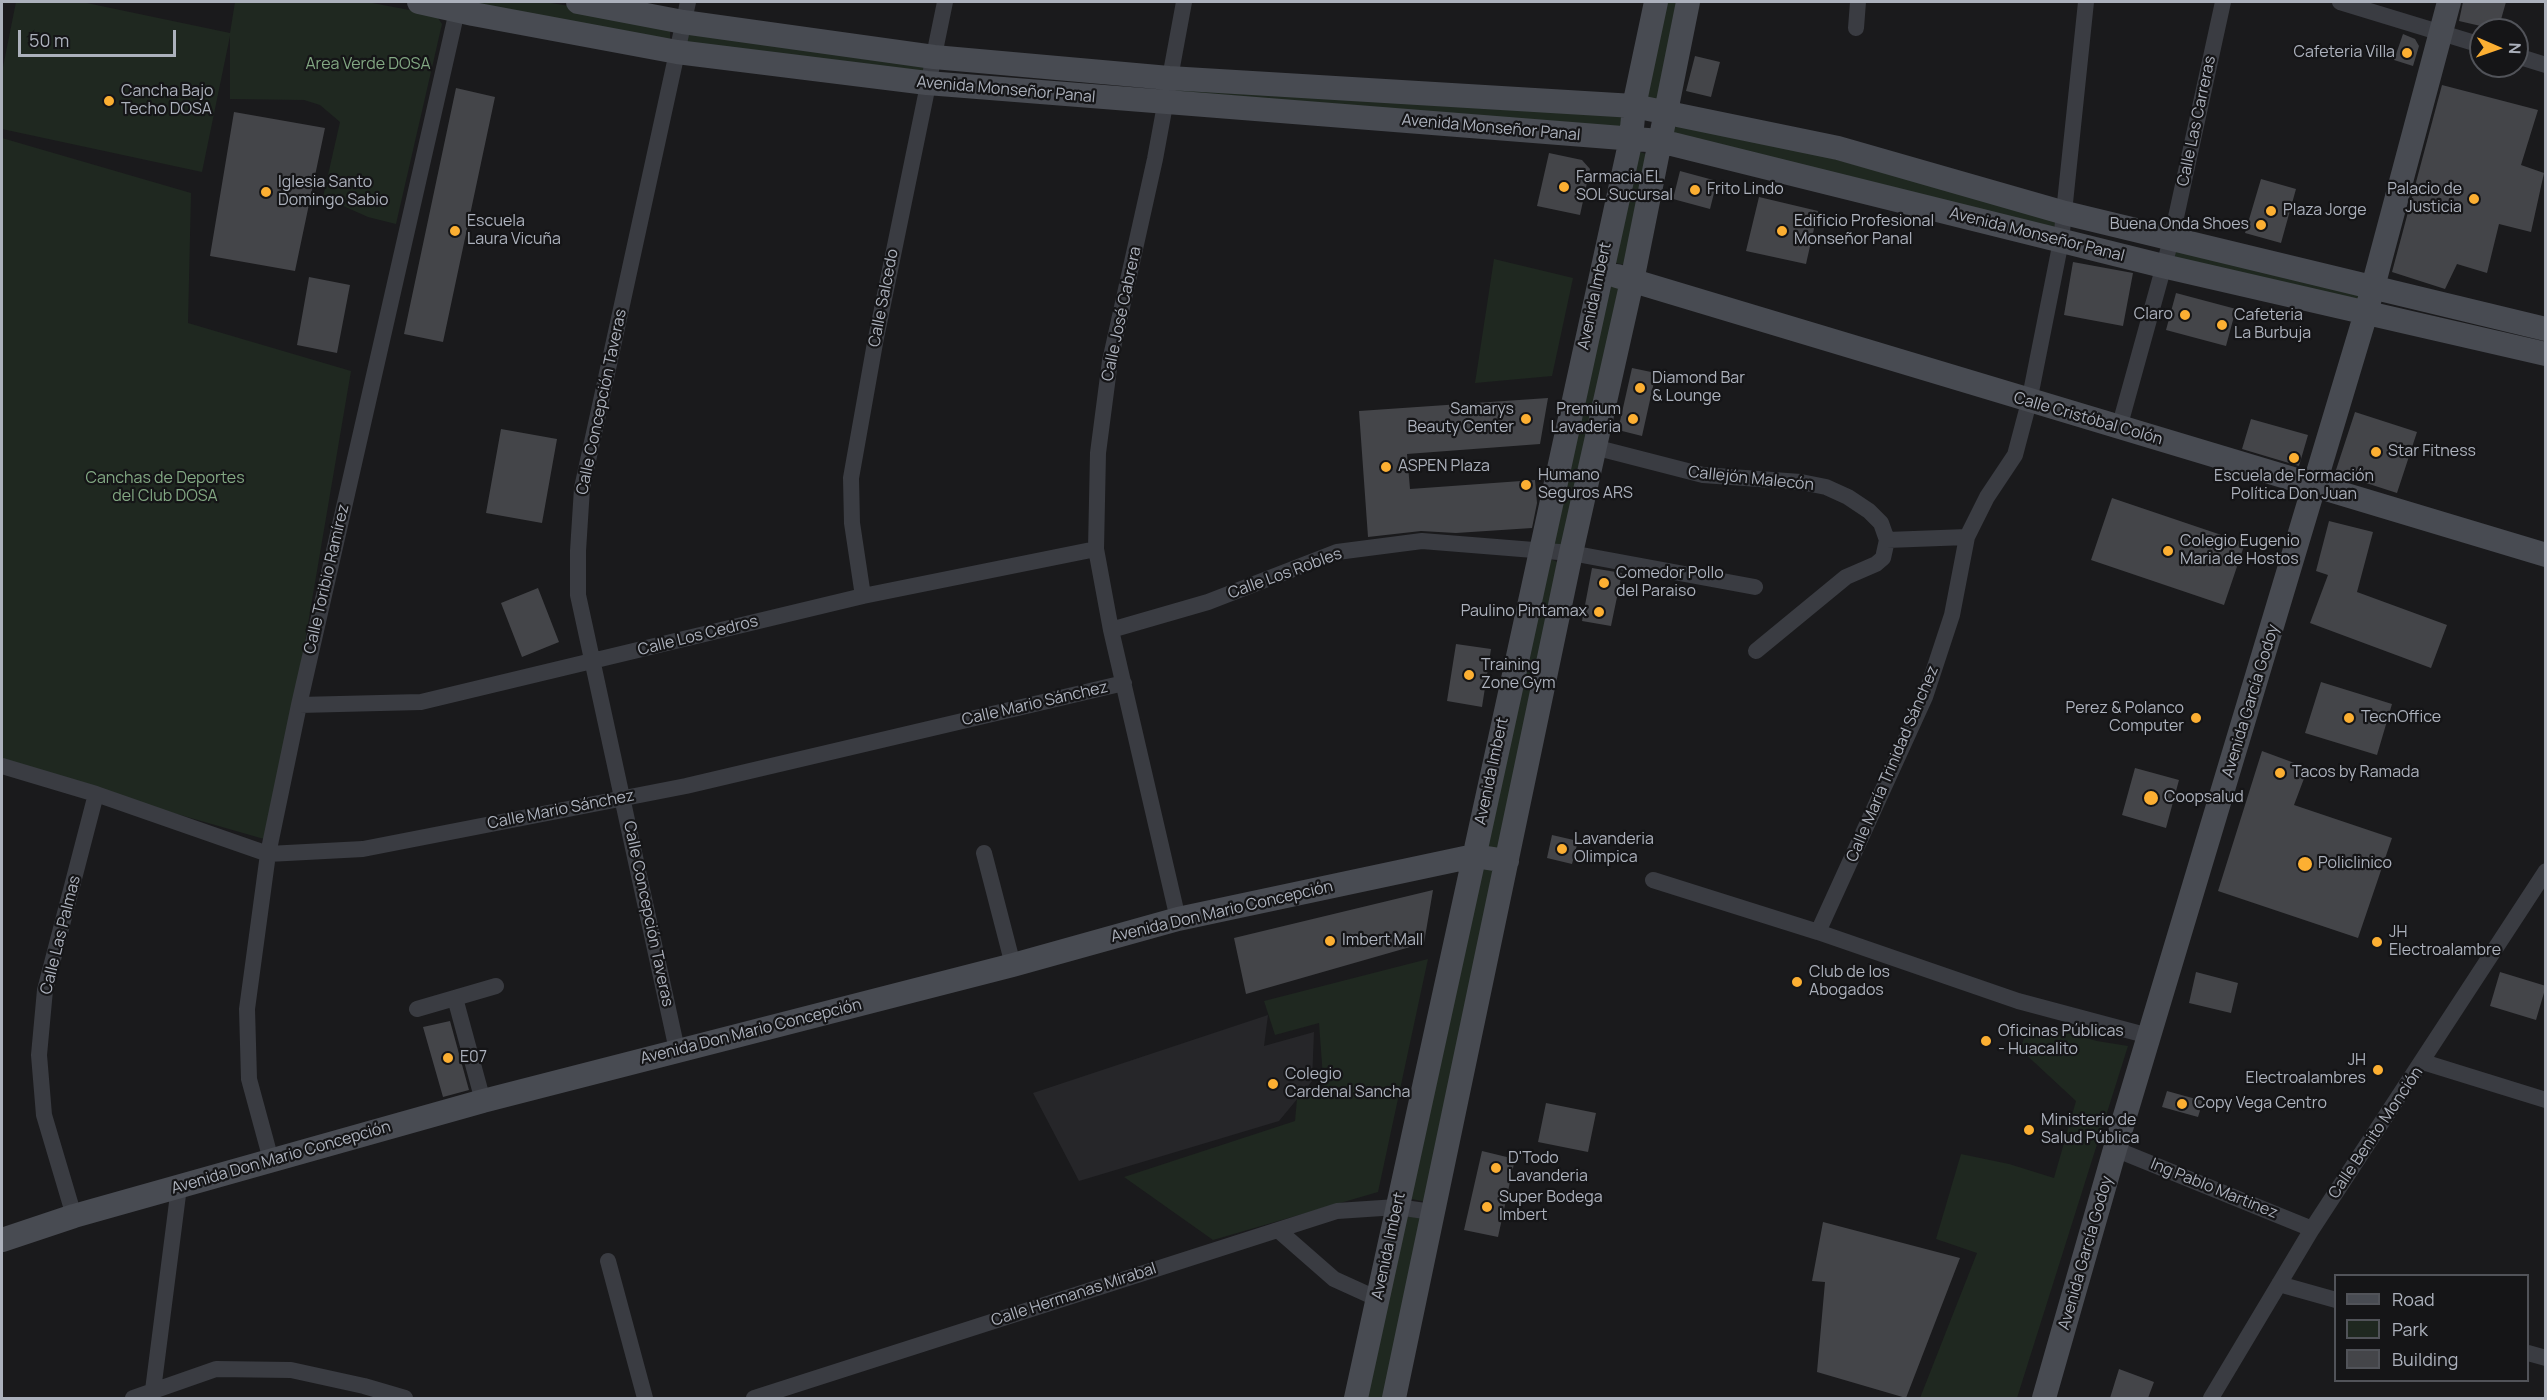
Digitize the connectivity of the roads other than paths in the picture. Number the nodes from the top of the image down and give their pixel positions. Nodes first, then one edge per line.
1 (419, 2) edge
2 (578, 2) edge
3 (945, 2) edge
4 (1184, 2) edge
5 (1656, 2) edge
6 (1688, 2) edge
7 (1858, 2) edge
8 (2086, 2) edge
9 (2223, 2) edge
10 (2340, 2) edge
11 (2449, 2) edge
12 (458, 6) edge
13 (685, 12) edge
14 (1856, 28) dead end
15 (2440, 32) junction
16 (2469, 41) edge
17 (677, 52) junction
18 (934, 57) junction
19 (2529, 60) edge
20 (2546, 65) edge
21 (1168, 78) junction
22 (927, 83) junction
23 (1164, 103) junction
24 (1634, 106) junction
25 (1664, 112) junction
26 (1631, 140) junction
27 (1660, 141) junction
28 (2065, 213) junction
29 (2171, 240) junction
30 (2061, 241) junction
31 (2163, 266) junction
32 (1601, 271) junction
33 (1632, 281) junction
34 (2372, 288) junction
35 (2366, 312) junction
36 (2546, 329) edge
37 (2546, 354) edge
38 (2029, 402) junction
39 (2119, 428) junction
40 (1594, 447) junction
41 (2315, 486) junction
42 (1967, 537) junction
43 (1887, 540) junction
44 (1096, 549) junction
45 (1540, 550) junction
46 (1571, 553) junction
47 (2546, 555) edge
48 (1755, 587) dead end
49 (862, 596) junction
50 (1111, 630) junction
51 (1756, 651) dead end
52 (594, 662) junction
53 (1124, 683) junction
54 (299, 705) junction
55 (2, 766) edge
56 (96, 794) junction
57 (622, 798) junction
58 (984, 853) dead end
59 (268, 854) junction
60 (1474, 856) junction
61 (1507, 861) junction
62 (2546, 871) edge
63 (1653, 880) dead end
64 (1178, 919) junction
65 (1818, 932) junction
66 (1013, 965) junction
67 (496, 986) dead end
68 (455, 998) junction
69 (417, 1009) dead end
70 (2149, 1036) junction
71 (677, 1050) junction
72 (2423, 1062) junction
73 (2546, 1100) edge
74 (483, 1101) junction
75 (2115, 1149) junction
76 (271, 1161) junction
77 (179, 1187) junction
78 (1398, 1208) junction
79 (1432, 1212) junction
80 (74, 1216) junction
81 (2312, 1229) junction
82 (1278, 1230) junction
83 (2, 1240) edge
84 (608, 1261) dead end
85 (2279, 1284) junction
86 (1378, 1299) junction
87 (2334, 1299) edge
88 (2529, 1353) edge
89 (2546, 1358) edge
90 (153, 1395) edge
91 (133, 1398) edge
92 (405, 1398) edge
93 (645, 1398) edge
94 (754, 1398) edge
95 (1356, 1398) edge
96 (1394, 1398) edge
97 (2044, 1398) edge
98 (2211, 1398) edge

1 - 12 main road, Avenida Monseñor Panal
2 - 13 main road, Avenida Monseñor Panal
3 - 18 street, Calle Salcedo
4 - 21 street, Calle José Cabrera
5 - 24 main road, Avenida Imbert
6 - 25 main road, Avenida Imbert
7 - 14 street
8 - 28 street, Calle María Trinidad Sánchez
9 - 29 street, Calle Las Carreras
10 - 15 street
11 - 15 main road, Avenida García Godoy
12 - 17 main road, Avenida Monseñor Panal
12 - 54 street, Calle Toribio Ramírez
13 - 17 street, Calle Concepción Taveras
13 - 18 main road, Avenida Monseñor Panal
15 - 16 street
15 - 34 main road, Avenida García Godoy
17 - 22 main road, Avenida Monseñor Panal
17 - 52 street, Calle Concepción Taveras
18 - 21 main road, Avenida Monseñor Panal
18 - 22 street, Calle Salcedo
19 - 20 street
21 - 23 street, Calle José Cabrera
21 - 24 main road, Avenida Monseñor Panal
22 - 23 main road, Avenida Monseñor Panal
22 - 49 street, Calle Salcedo
23 - 26 main road, Avenida Monseñor Panal
23 - 44 street, Calle José Cabrera
24 - 25 main road, Avenida Monseñor Panal
24 - 26 main road, Avenida Imbert
25 - 27 main road, Avenida Imbert
25 - 28 main road, Avenida Monseñor Panal
26 - 27 main road, Avenida Monseñor Panal
26 - 32 main road, Avenida Imbert
27 - 30 main road, Avenida Monseñor Panal
27 - 33 main road, Avenida Imbert
28 - 29 main road, Avenida Monseñor Panal
28 - 30 street, Calle María Trinidad Sánchez
29 - 31 street, Calle Las Carreras
29 - 34 main road, Avenida Monseñor Panal
30 - 31 main road, Avenida Monseñor Panal
30 - 38 street, Calle María Trinidad Sánchez
31 - 35 main road, Avenida Monseñor Panal
31 - 39 street, Calle Las Carreras
32 - 33 main road, Calle Cristóbal Colón
32 - 45 main road, Avenida Imbert
33 - 38 main road, Calle Cristóbal Colón
33 - 40 main road, Avenida Imbert
34 - 35 main road, Avenida García Godoy
34 - 36 main road, Avenida Monseñor Panal
35 - 37 main road, Avenida Monseñor Panal
35 - 41 main road, Avenida García Godoy
38 - 39 main road, Calle Cristóbal Colón
38 - 42 street, Calle María Trinidad Sánchez
39 - 41 main road, Calle Cristóbal Colón
40 - 43 street, Callejón Malecón
40 - 46 main road, Avenida Imbert
41 - 47 main road, Calle Cristóbal Colón
41 - 70 main road, Avenida García Godoy
42 - 43 street
42 - 65 street, Calle María Trinidad Sánchez
43 - 51 street
44 - 49 street, Calle Los Cedros
44 - 50 street, Calle José Cabrera
45 - 46 street, Calle Los Robles
45 - 50 street, Calle Los Robles
45 - 60 main road, Avenida Imbert
46 - 48 street, Calle Los Robles
46 - 61 main road, Avenida Imbert
49 - 52 street, Calle Los Cedros
50 - 53 street, Calle José Cabrera
52 - 54 street, Calle Los Cedros
52 - 57 street, Calle Concepción Taveras
53 - 57 street, Calle Mario Sánchez
53 - 64 street, Calle José Cabrera
54 - 59 street, Calle Toribio Ramírez
55 - 56 street, Calle Mario Sánchez
56 - 59 street, Calle Mario Sánchez
56 - 80 street, Calle Las Palmas
57 - 59 street, Calle Mario Sánchez
57 - 71 street, Calle Concepción Taveras
58 - 66 street
59 - 76 street, Calle Toribio Ramírez
60 - 61 main road, Avenida Don Mario Concepción
60 - 64 main road, Avenida Don Mario Concepción
60 - 78 main road, Avenida Imbert
61 - 79 main road, Avenida Imbert
62 - 72 street, Calle Benito Monción
63 - 65 street
64 - 66 main road, Avenida Don Mario Concepción
65 - 70 street
66 - 71 main road, Avenida Don Mario Concepción
67 - 68 street
68 - 69 street
68 - 74 street
70 - 75 main road, Avenida García Godoy
71 - 74 main road, Avenida Don Mario Concepción
72 - 73 street
72 - 81 street, Calle Benito Monción
74 - 76 main road, Avenida Don Mario Concepción
75 - 81 street, Ing Pablo Martinez
75 - 97 main road, Avenida García Godoy
76 - 77 main road, Avenida Don Mario Concepción
77 - 80 main road, Avenida Don Mario Concepción
77 - 90 street
78 - 79 street, Calle Hermanas Mirabal
78 - 82 street, Calle Hermanas Mirabal
78 - 86 main road, Avenida Imbert
79 - 96 main road, Avenida Imbert
80 - 83 main road, Avenida Don Mario Concepción
81 - 85 street, Calle Benito Monción
82 - 86 street
82 - 94 street, Calle Hermanas Mirabal
84 - 93 street
85 - 87 street
85 - 98 street, Calle Benito Monción
86 - 95 main road, Avenida Imbert
88 - 89 street
90 - 91 street
90 - 92 street

